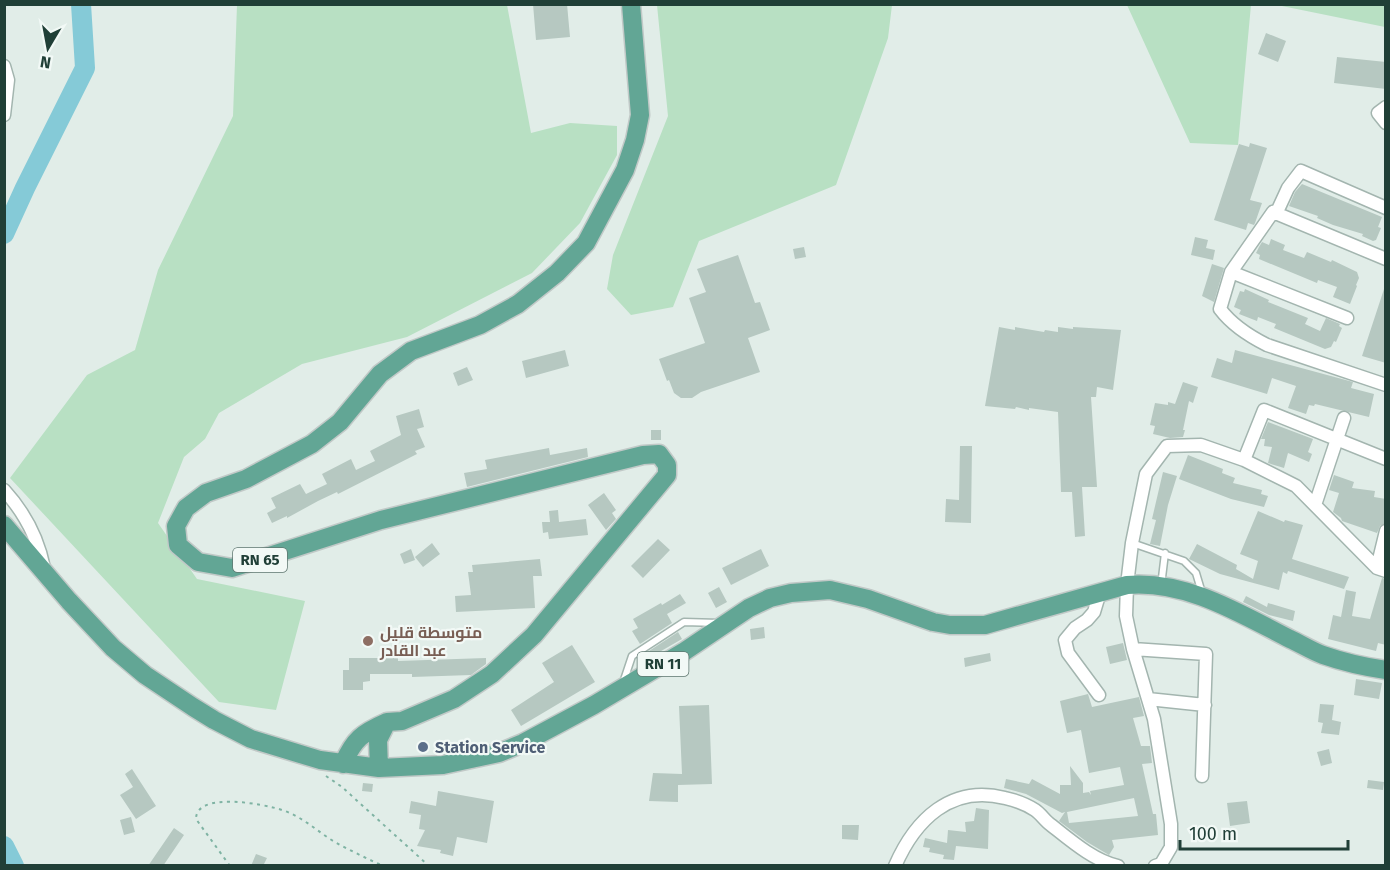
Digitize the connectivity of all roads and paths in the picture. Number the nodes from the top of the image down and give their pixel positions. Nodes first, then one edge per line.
1 (631, 4) edge
2 (4, 66) edge
3 (1386, 107) edge
4 (4, 115) edge
5 (1386, 123) edge
6 (1386, 208) edge
7 (1276, 214) junction
8 (1386, 259) edge
9 (1232, 272) junction
10 (1347, 318) dead end
11 (1386, 385) edge
12 (1344, 418) dead end
13 (1336, 439) junction
14 (1386, 459) edge
15 (1244, 460) junction
16 (4, 490) edge
17 (1316, 505) junction
18 (4, 525) edge
19 (1386, 531) edge
20 (1132, 543) junction
21 (1165, 554) junction
22 (1381, 569) edge
23 (44, 571) junction
24 (1127, 585) junction
25 (1161, 586) junction
26 (1100, 592) junction
27 (1202, 596) junction
28 (1133, 649) junction
29 (1386, 670) edge
30 (1099, 695) dead end
31 (1148, 699) junction
32 (1204, 705) junction
33 (387, 722) junction
34 (343, 764) junction
35 (379, 768) junction
36 (323, 774) dead end
37 (1202, 776) dead end
38 (230, 866) edge
39 (382, 866) edge
40 (429, 866) edge
41 (895, 866) edge
42 (1118, 866) edge
43 (1155, 866) edge

1 - 33 main road, RN 65
2 - 4 street
3 - 5 street
6 - 7 street
7 - 8 street
7 - 9 street
9 - 10 street
9 - 11 street
12 - 13 street
13 - 14 street
13 - 15 street
13 - 17 street
15 - 17 street
15 - 20 street
16 - 23 street
17 - 22 street
18 - 23 main road, RN 11
19 - 22 street
20 - 21 lane
20 - 24 street
21 - 25 lane
21 - 27 lane
23 - 34 main road, RN 11
24 - 25 main road, RN 11
24 - 26 main road, RN 11
24 - 28 street
25 - 27 main road, RN 11
26 - 30 street
26 - 35 main road, RN 11
27 - 29 main road, RN 11
28 - 31 street
28 - 32 street
31 - 32 street
31 - 43 street
32 - 37 street
33 - 34 main road
33 - 35 main road
34 - 35 main road, RN 11
36 - 40 path
38 - 39 path
41 - 42 street

